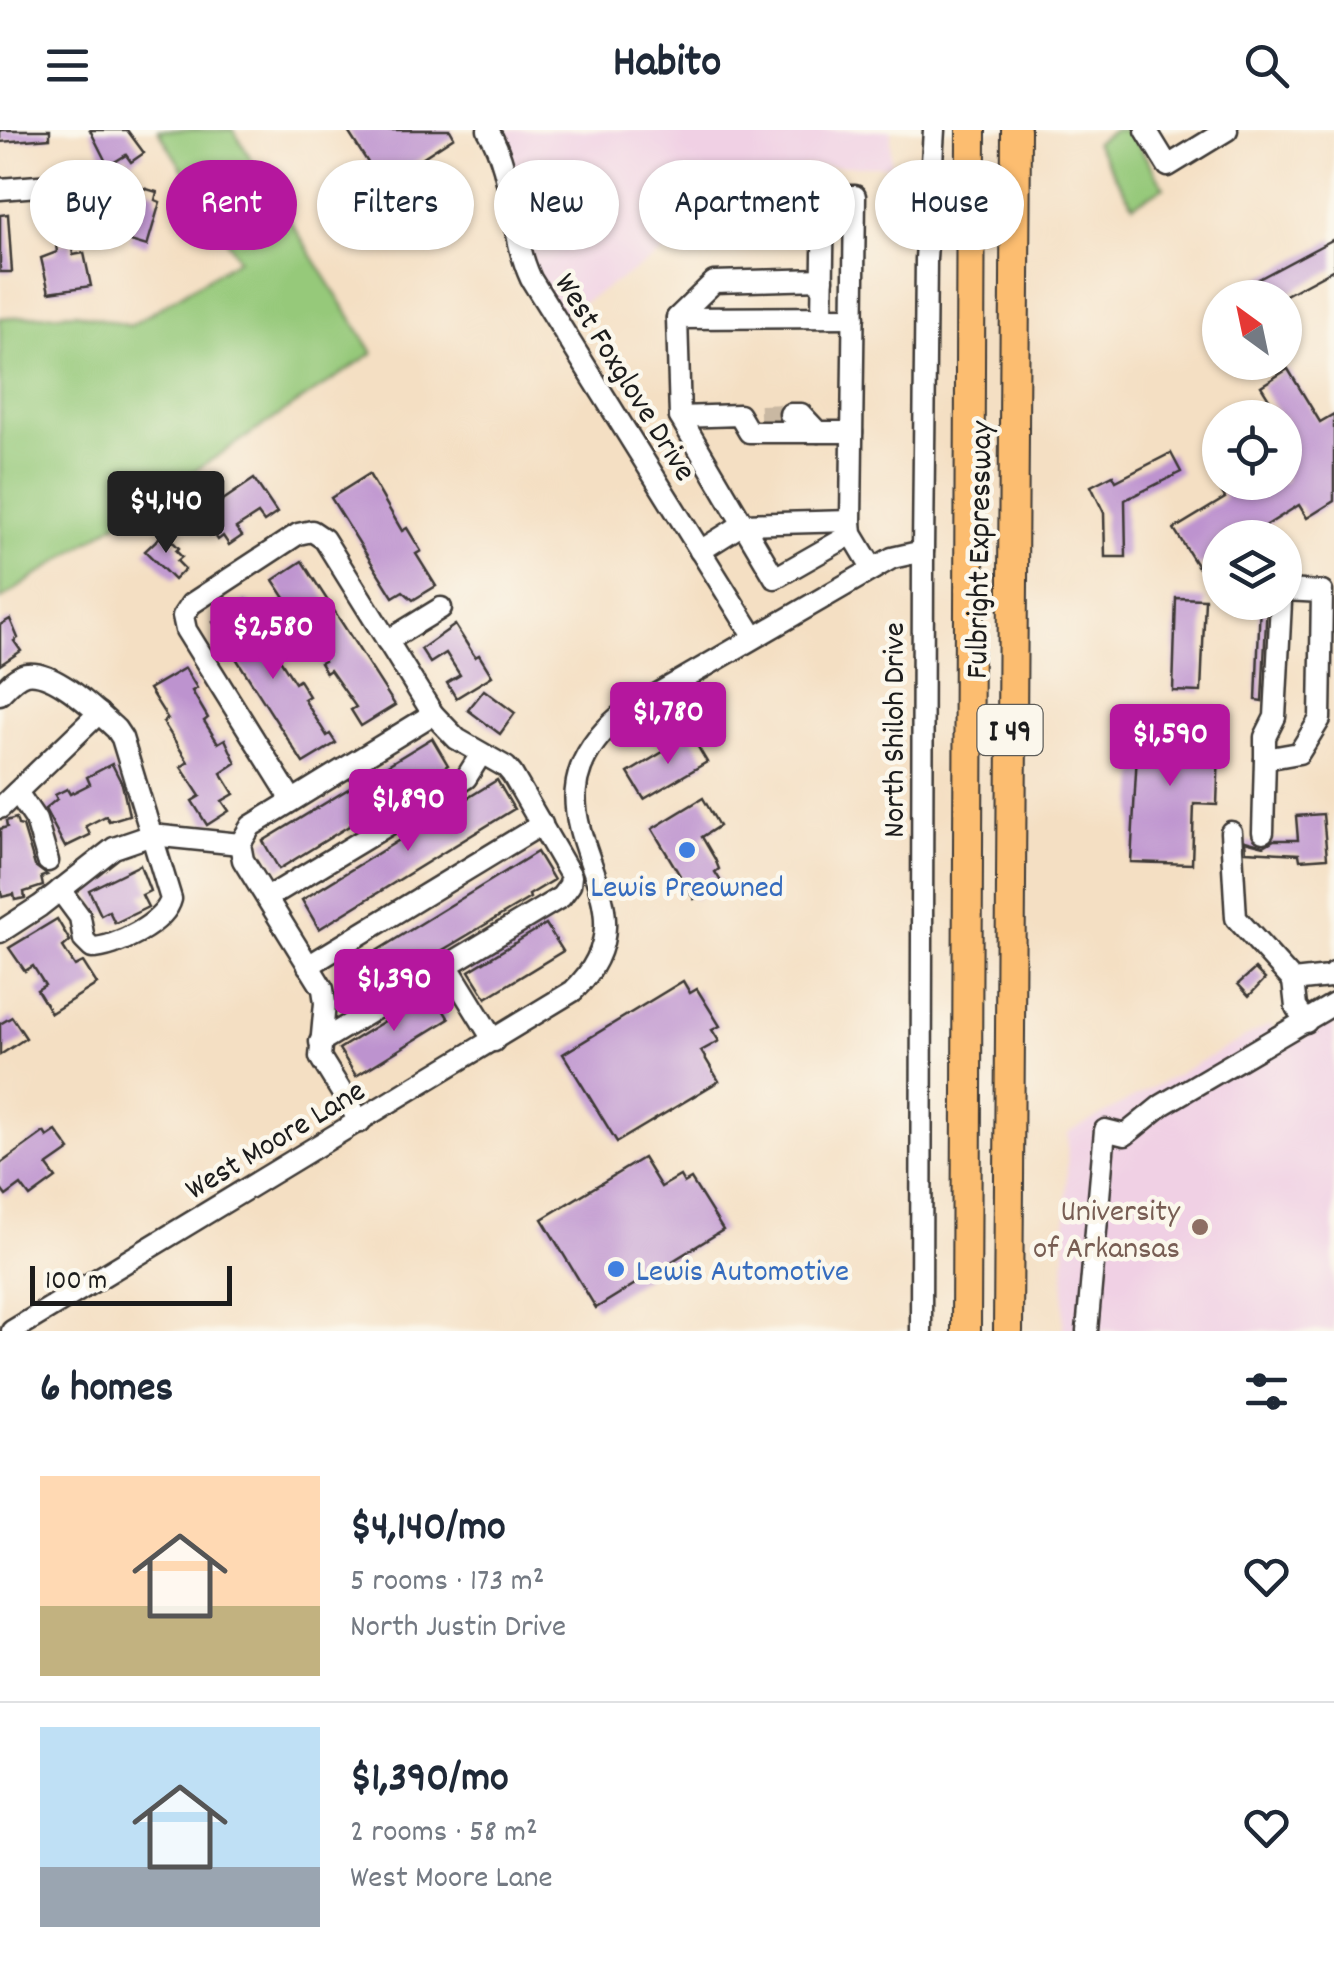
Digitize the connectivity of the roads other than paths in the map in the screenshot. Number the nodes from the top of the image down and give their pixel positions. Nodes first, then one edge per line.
1 (488, 130) edge
2 (934, 130) edge
3 (971, 130) edge
4 (1016, 130) edge
5 (1146, 130) edge
6 (1226, 130) edge
7 (30, 187) edge
8 (0, 189) edge
9 (822, 279) junction
10 (822, 316) junction
11 (854, 316) junction
12 (677, 318) junction
13 (790, 414) tunnel mouth
14 (680, 417) junction
15 (818, 432) junction
16 (852, 432) junction
17 (743, 524) junction
18 (852, 527) junction
19 (700, 550) junction
20 (922, 551) junction
21 (872, 569) junction
22 (1302, 591) edge
23 (441, 608) dead end
24 (1279, 620) edge
25 (754, 637) junction
26 (387, 641) junction
27 (0, 694) edge
28 (99, 713) junction
29 (433, 714) junction
30 (481, 754) junction
31 (1265, 759) junction
32 (6, 798) edge
33 (292, 800) junction
34 (542, 824) junction
35 (1231, 832) dead end
36 (1263, 832) dead end
37 (152, 835) junction
38 (240, 844) junction
39 (48, 862) dead end
40 (60, 890) junction
41 (267, 898) junction
42 (0, 932) edge
43 (447, 965) junction
44 (308, 966) junction
45 (1334, 973) edge
46 (1293, 981) junction
47 (1334, 1004) edge
48 (1306, 1022) junction
49 (494, 1040) junction
50 (320, 1042) junction
51 (360, 1122) junction
52 (12, 1331) edge
53 (921, 1331) edge
54 (966, 1331) edge
55 (1008, 1331) edge
56 (1088, 1331) edge

1 - 19 street, West Foxglove Drive
2 - 20 street, North Shiloh Drive
3 - 54 highway, Fulbright Expressway / I 49
4 - 55 highway, Fulbright Expressway / I 49
5 - 6 street
7 - 8 street
9 - 10 street
9 - 11 street
9 - 12 street
10 - 11 street
10 - 12 street
11 - 16 street
12 - 14 street
13 - 15 street
14 - 15 street
14 - 17 street
15 - 16 street
16 - 18 street
17 - 18 street
17 - 18 street
17 - 19 street
18 - 21 street
19 - 25 street, West Foxglove Drive
20 - 21 street, West Moore Lane
20 - 53 street, North Shiloh Drive
21 - 25 street, West Moore Lane
22 - 31 street
23 - 26 street
24 - 31 street
25 - 49 street, West Moore Lane
26 - 29 street
26 - 33 street
27 - 28 street
28 - 32 street
28 - 37 street
29 - 30 street
29 - 33 street
30 - 34 street
30 - 41 street
31 - 36 street
32 - 39 street
33 - 38 street
34 - 43 street
34 - 44 street
35 - 46 street
37 - 38 street
37 - 40 street
37 - 40 street
38 - 41 street
40 - 42 street
41 - 44 street
43 - 49 street
43 - 50 street
44 - 50 street
45 - 46 street
46 - 48 street
47 - 48 street
48 - 56 street
49 - 51 street, West Moore Lane
50 - 51 street
51 - 52 street, West Moore Lane

